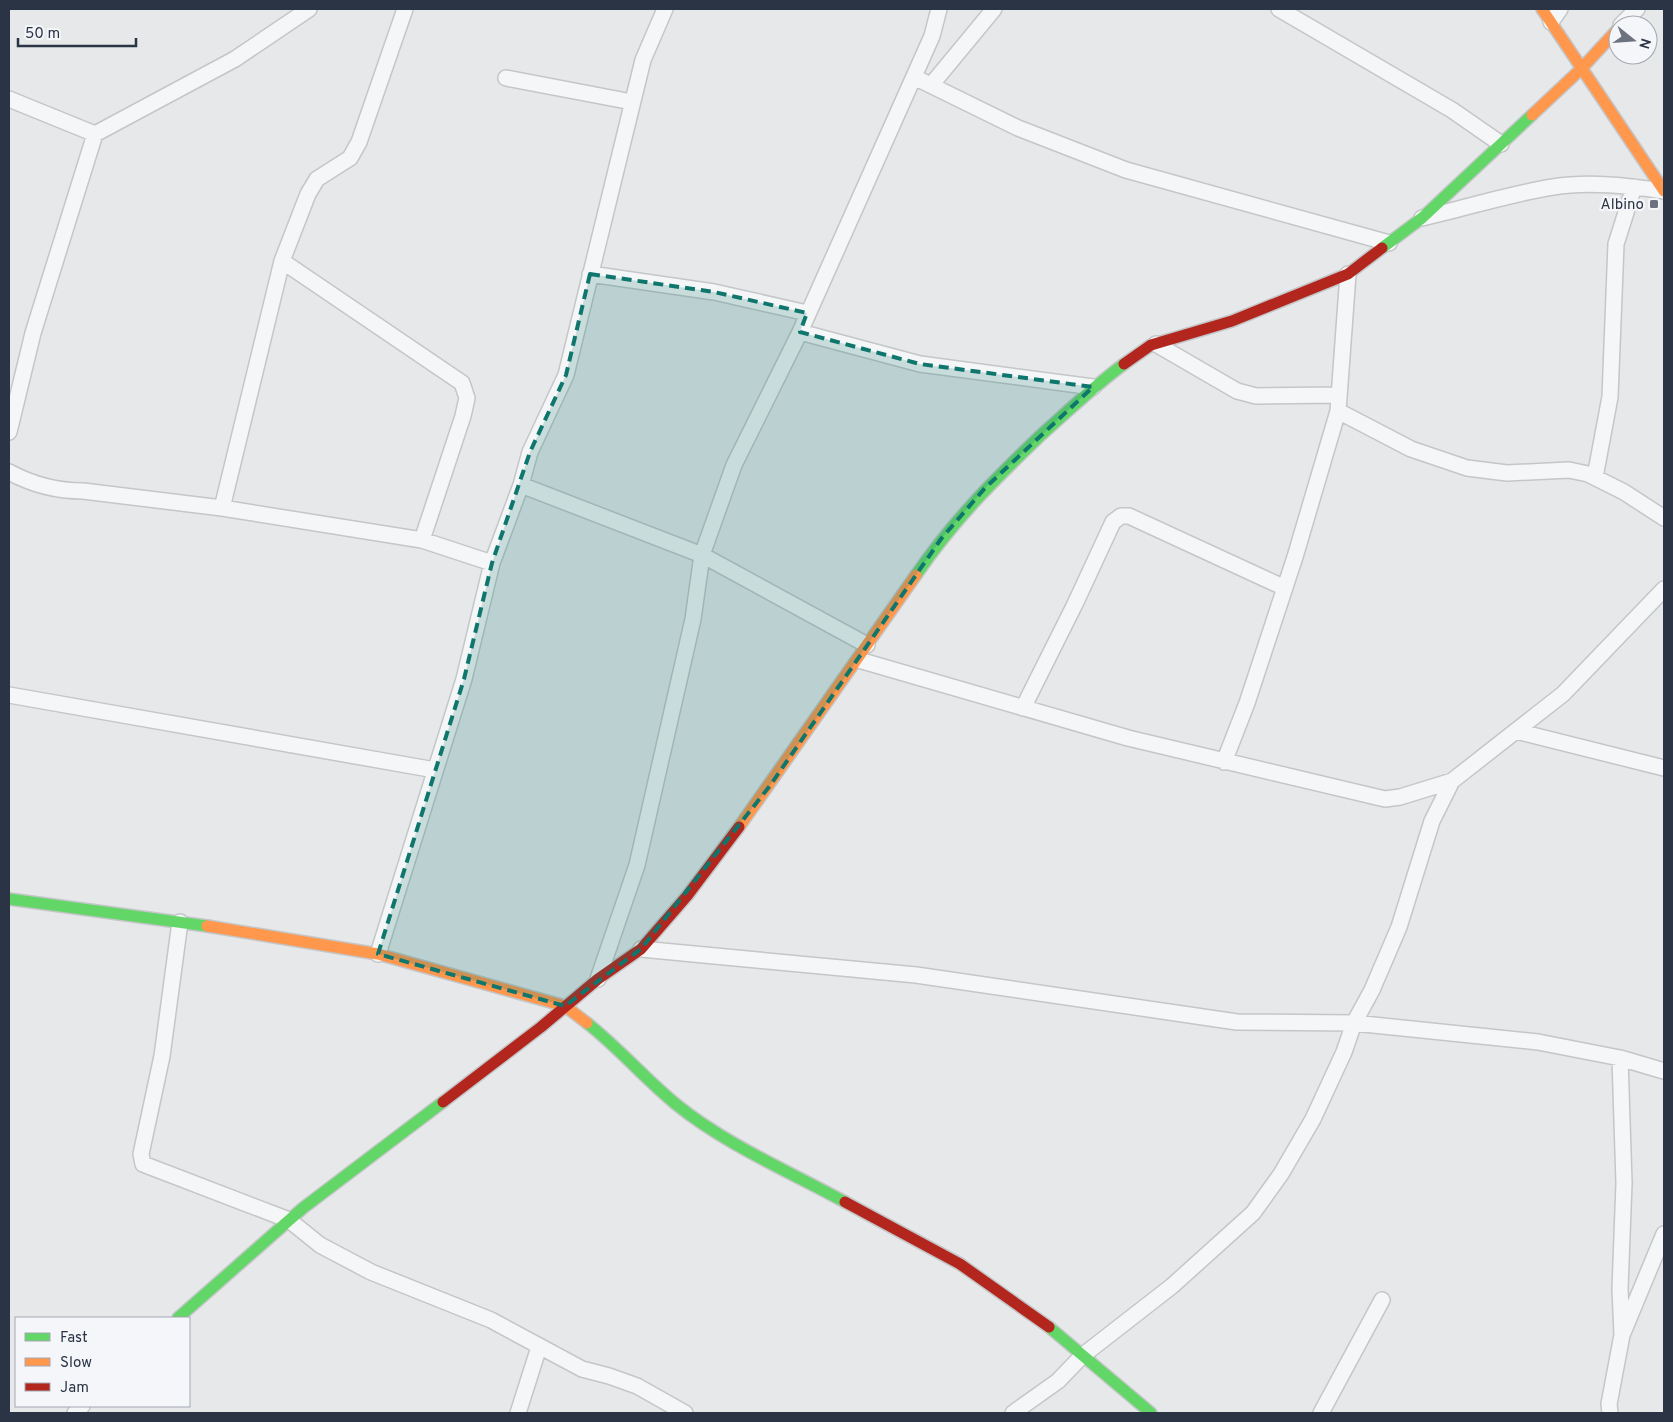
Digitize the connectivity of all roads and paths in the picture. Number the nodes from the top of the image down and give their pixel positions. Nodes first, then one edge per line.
1 (309, 9) edge
2 (404, 9) edge
3 (665, 9) edge
4 (939, 9) edge
5 (994, 9) edge
6 (1279, 9) edge
7 (1542, 9) edge
8 (1560, 9) edge
9 (1551, 22) junction
10 (1608, 40) edge
11 (1581, 69) junction
12 (914, 77) junction
13 (506, 78) dead end
14 (932, 84) junction
15 (9, 99) edge
16 (632, 102) junction
17 (95, 134) junction
18 (1501, 144) junction
19 (1634, 187) junction
20 (1664, 191) edge
21 (1422, 218) junction
22 (1389, 243) junction
23 (282, 261) junction
24 (590, 274) junction
25 (1348, 274) junction
26 (808, 313) junction
27 (800, 332) junction
28 (1156, 344) junction
29 (1093, 387) junction
30 (1339, 396) junction
31 (1338, 411) junction
32 (9, 432) edge
33 (9, 472) edge
34 (1595, 477) junction
35 (521, 485) junction
36 (222, 508) junction
37 (1664, 518) edge
38 (422, 540) junction
39 (702, 556) junction
40 (492, 563) junction
41 (1285, 588) junction
42 (1664, 589) edge
43 (868, 645) junction
44 (859, 660) junction
45 (9, 695) edge
46 (1023, 708) junction
47 (1516, 731) junction
48 (1224, 762) junction
49 (1664, 768) edge
50 (435, 770) junction
51 (1452, 781) junction
52 (9, 903) edge
53 (180, 922) junction
54 (641, 949) junction
55 (378, 954) junction
56 (598, 979) junction
57 (565, 1006) junction
58 (1354, 1023) junction
59 (1620, 1058) junction
60 (1664, 1071) edge
61 (289, 1220) junction
62 (1663, 1239) edge
63 (1382, 1300) dead end
64 (179, 1317) edge
65 (1622, 1335) junction
66 (539, 1348) junction
67 (1082, 1356) junction
68 (518, 1413) edge
69 (684, 1413) edge
70 (1013, 1413) edge
71 (1151, 1413) edge
72 (1321, 1413) edge
73 (1610, 1413) edge

1 - 17 street
2 - 23 street
3 - 16 street
4 - 12 street
5 - 14 street
6 - 18 street
7 - 9 street
8 - 9 street
9 - 11 street
10 - 11 street
11 - 18 street
11 - 20 street
12 - 14 street
12 - 26 street
13 - 16 street
14 - 22 street
15 - 17 street
16 - 24 street
17 - 32 street
18 - 21 street
19 - 20 street
19 - 21 street
19 - 34 street
21 - 22 street
22 - 25 street
23 - 36 street
23 - 38 street
24 - 26 street
24 - 35 street
25 - 28 street
25 - 30 street
26 - 27 street
27 - 29 street
27 - 39 street
28 - 29 street
28 - 30 street
29 - 43 street
30 - 31 street
31 - 34 street
31 - 41 street
33 - 36 street
34 - 37 street
35 - 39 street
35 - 40 street
36 - 38 street
38 - 40 street
39 - 43 street
39 - 56 street
40 - 50 street
41 - 46 street
41 - 48 street
42 - 47 street
43 - 44 street
44 - 46 street
44 - 54 street
45 - 50 street
46 - 48 street
47 - 49 street
47 - 51 street
48 - 51 street
50 - 55 street
51 - 58 street
52 - 53 street
53 - 55 street
53 - 61 street
54 - 56 street
54 - 58 street
55 - 57 street
56 - 57 street
57 - 61 street
57 - 67 street
58 - 59 street
58 - 67 street
59 - 60 street
59 - 65 street
61 - 64 street
61 - 66 street
62 - 65 street
63 - 72 street
65 - 73 street
66 - 68 street
66 - 69 street
67 - 70 street
67 - 71 street

